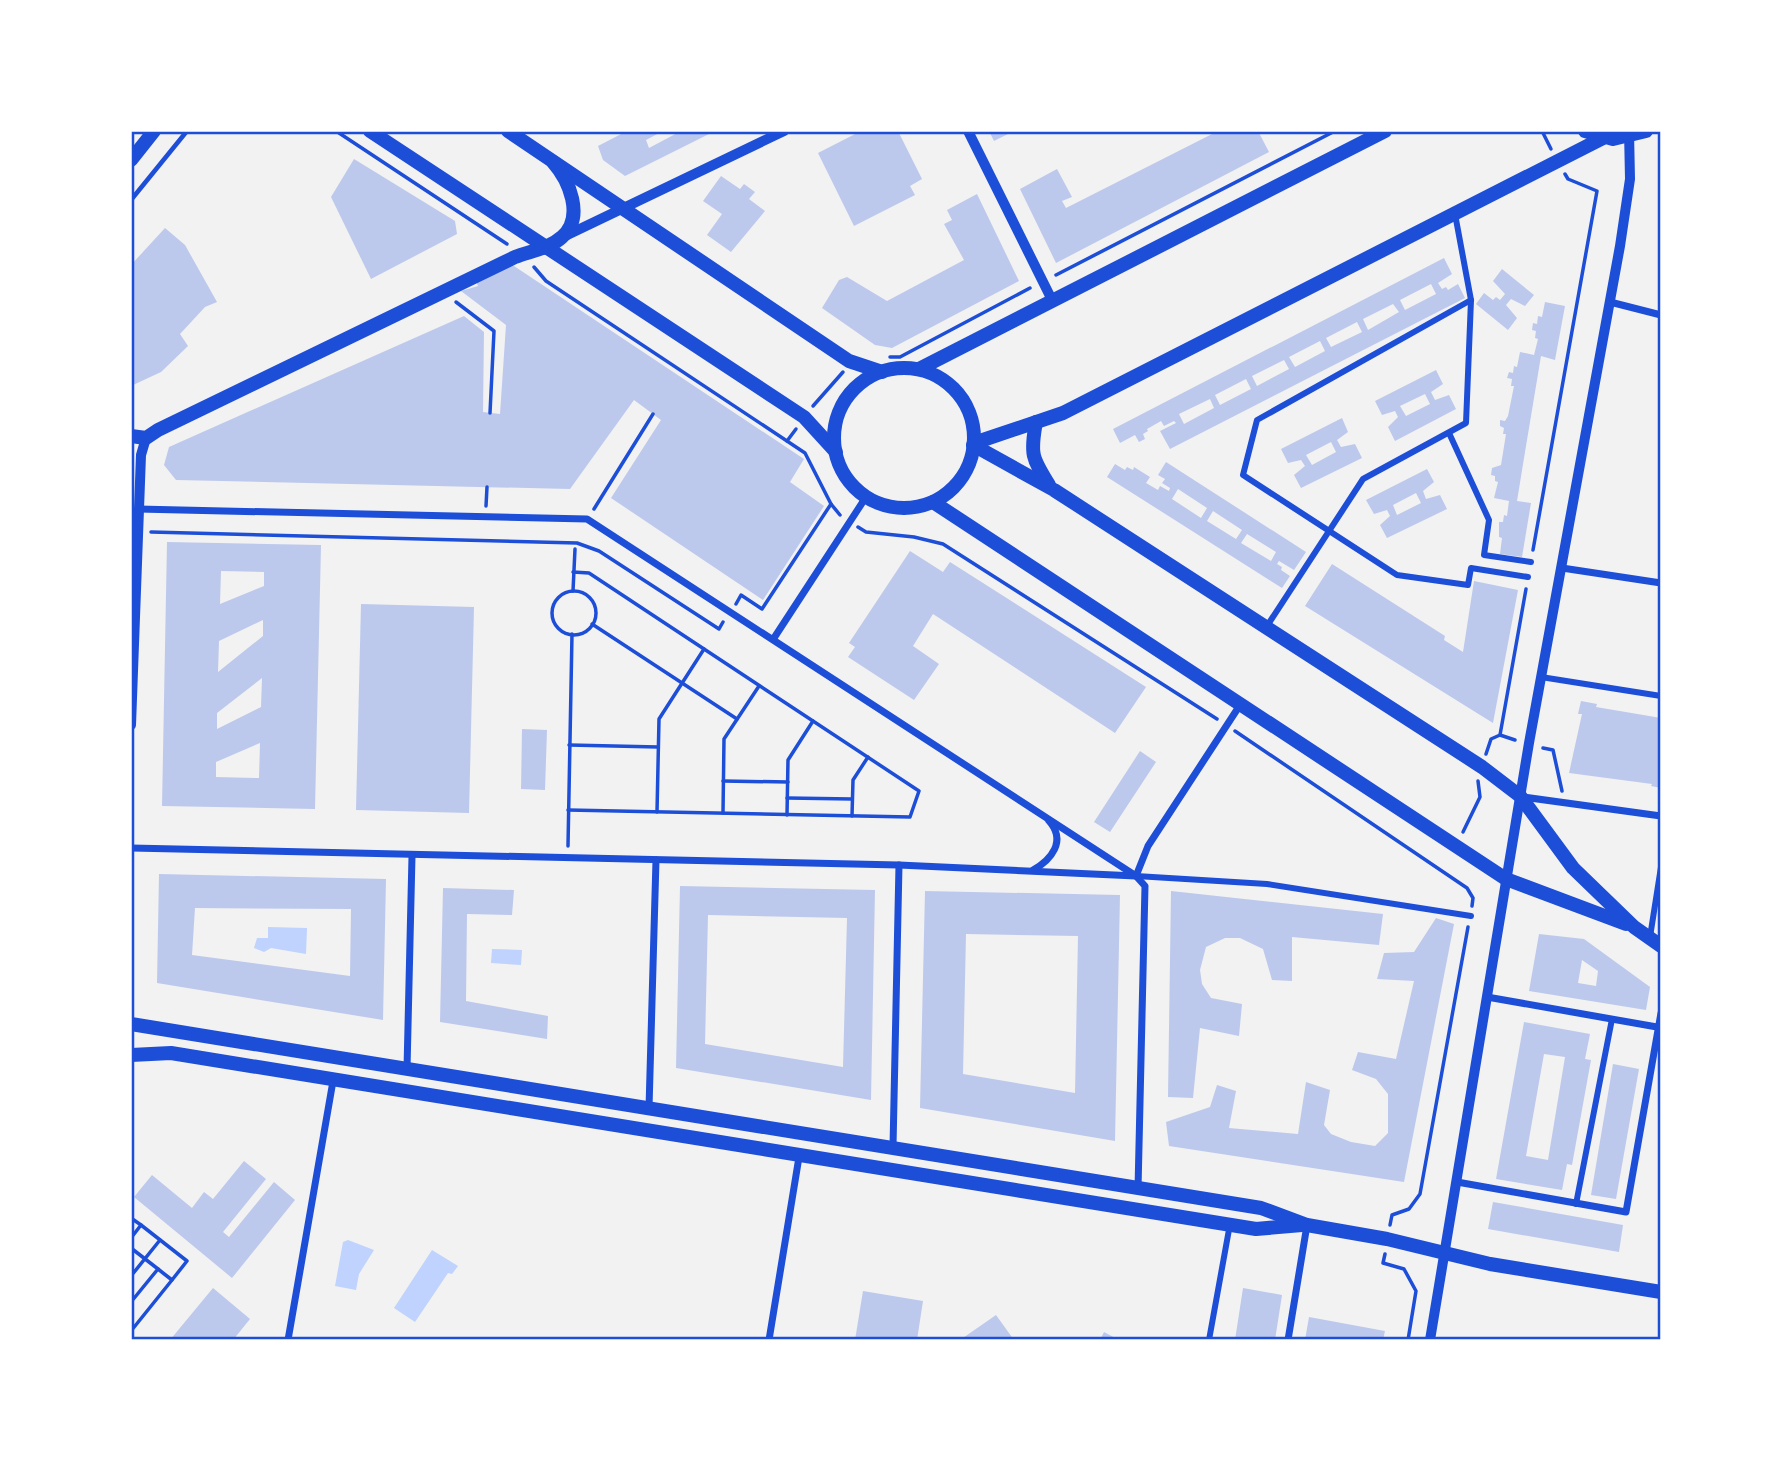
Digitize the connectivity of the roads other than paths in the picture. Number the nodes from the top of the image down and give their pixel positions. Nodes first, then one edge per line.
1 (153, 131) edge
2 (187, 131) edge
3 (370, 131) edge
4 (508, 131) edge
5 (784, 131) edge
6 (968, 131) edge
7 (1385, 131) edge
8 (1586, 131) edge
9 (1646, 131) edge
10 (1630, 134) edge
11 (1603, 138) junction
12 (131, 160) edge
13 (553, 162) junction
14 (131, 200) edge
15 (625, 210) junction
16 (1455, 213) junction
17 (524, 233) junction
18 (561, 238) junction
19 (546, 247) junction
20 (1052, 300) junction
21 (1471, 300) junction
22 (1610, 302) junction
23 (1661, 315) edge
24 (919, 369) junction
25 (882, 372) junction
26 (1036, 422) junction
27 (1449, 433) junction
28 (139, 437) edge
29 (974, 444) junction
30 (836, 452) junction
31 (1051, 489) junction
32 (866, 497) junction
33 (933, 502) junction
34 (138, 509) junction
35 (1329, 531) junction
36 (1531, 562) road end
37 (1562, 568) junction
38 (1528, 577) road end
39 (1661, 583) edge
40 (1266, 627) junction
41 (774, 638) junction
42 (1541, 677) junction
43 (1661, 696) edge
44 (1240, 705) junction
45 (131, 725) edge
46 (1520, 796) junction
47 (1044, 815) junction
48 (1661, 816) edge
49 (131, 848) edge
50 (412, 856) junction
51 (656, 860) junction
52 (899, 865) junction
53 (1661, 867) edge
54 (1031, 871) junction
55 (1136, 876) junction
56 (1507, 879) junction
57 (1471, 916) road end
58 (1633, 927) junction
59 (1655, 942) edge
60 (1487, 997) junction
61 (1661, 1013) edge
62 (1612, 1019) junction
63 (131, 1024) edge
64 (1657, 1027) junction
65 (131, 1055) edge
66 (407, 1070) junction
67 (333, 1081) junction
68 (649, 1109) junction
69 (892, 1147) junction
70 (799, 1157) junction
71 (1457, 1182) junction
72 (1138, 1190) junction
73 (1576, 1203) junction
74 (1230, 1224) junction
75 (1307, 1225) junction
76 (1444, 1253) junction
77 (1661, 1293) edge
78 (288, 1340) edge
79 (769, 1340) edge
80 (1209, 1340) edge
81 (1288, 1340) edge
82 (1430, 1340) edge

1 - 12 main road
2 - 14 lane
3 - 17 main road
4 - 13 main road
5 - 15 street
6 - 20 street
7 - 20 main road
8 - 11 main road
9 - 10 main road
10 - 11 main road
10 - 22 street
11 - 16 main road
13 - 15 main road
13 - 18 main road
15 - 18 street
15 - 25 main road
16 - 21 street
16 - 26 main road
17 - 18 main road
17 - 19 main road
18 - 19 main road
19 - 28 main road
19 - 30 main road
20 - 24 main road
21 - 27 street
21 - 35 street
22 - 23 street
22 - 37 street
24 - 25 main road
24 - 29 main road
25 - 30 main road
26 - 29 main road
26 - 31 main road
27 - 35 street
27 - 36 street
28 - 34 street
29 - 31 main road
29 - 33 main road
30 - 32 main road
31 - 40 main road
32 - 33 main road
32 - 41 street
33 - 44 main road
34 - 41 street
34 - 45 street
35 - 38 street
35 - 40 street
37 - 39 street
37 - 42 street
40 - 46 main road
41 - 47 street
42 - 43 street
42 - 46 street
44 - 55 street
44 - 56 main road
46 - 48 street
46 - 56 street
46 - 58 main road
47 - 54 street
47 - 55 street
49 - 50 street
50 - 51 street
50 - 66 street
51 - 52 street
51 - 68 street
52 - 54 street
52 - 69 street
53 - 59 street
54 - 55 street
55 - 57 street
55 - 72 street
56 - 58 main road
56 - 60 street
58 - 59 main road
60 - 62 street
60 - 71 street
61 - 64 street
62 - 64 street
62 - 73 street
63 - 66 main road
64 - 73 street
65 - 67 main road
66 - 68 main road
67 - 70 main road
67 - 78 street
68 - 69 main road
69 - 72 main road
70 - 74 main road
70 - 79 street
71 - 73 street
71 - 76 street
72 - 75 main road
74 - 75 main road
74 - 80 street
75 - 76 main road
75 - 81 street
76 - 77 main road
76 - 82 street

